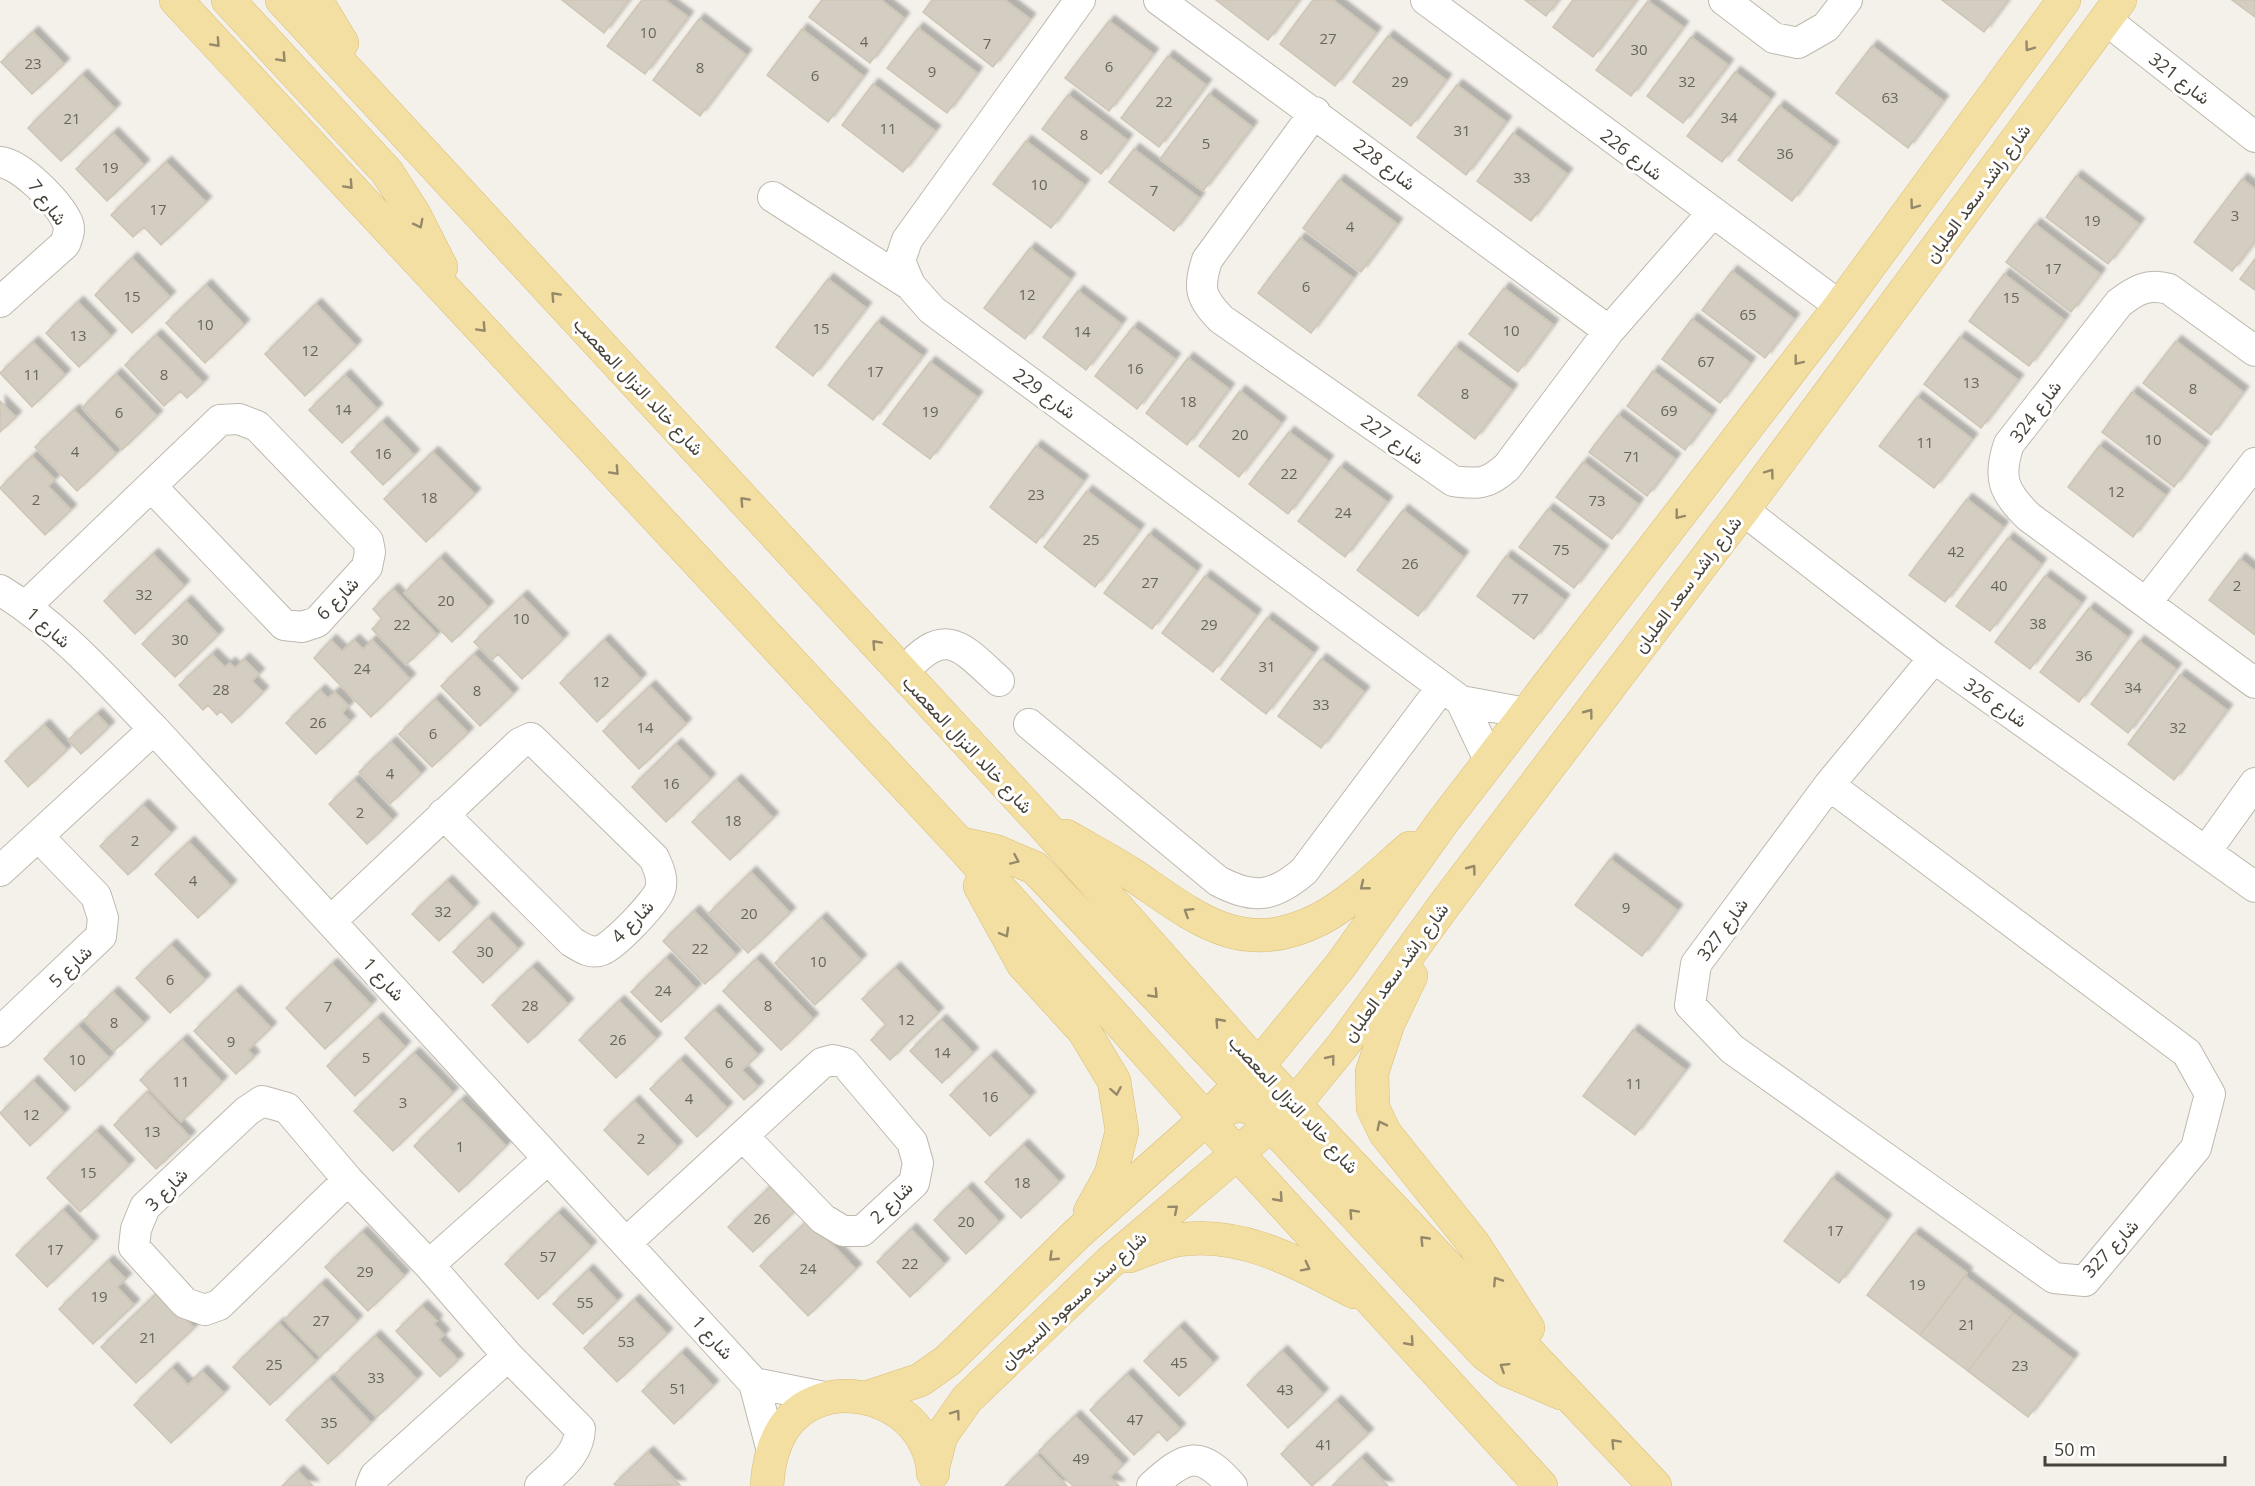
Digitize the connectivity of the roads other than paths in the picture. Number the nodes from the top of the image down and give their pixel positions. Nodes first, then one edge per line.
1 (176, 0) edge
2 (228, 0) edge
3 (282, 0) edge
4 (316, 0) edge
5 (1080, 0) edge
6 (1159, 0) edge
7 (1426, 0) edge
8 (1724, 0) edge
9 (1847, 0) edge
10 (2064, 0) edge
11 (2113, 10) edge
12 (381, 106) junction
13 (1315, 112) junction
14 (2251, 126) edge
15 (0, 162) edge
16 (773, 197) dead end
17 (1712, 213) junction
18 (910, 285) junction
19 (0, 302) edge
20 (460, 303) junction
21 (1840, 306) junction
22 (1610, 331) junction
23 (2255, 351) edge
24 (2255, 463) edge
25 (152, 487) junction
26 (1743, 510) junction
27 (0, 590) edge
28 (2146, 603) junction
29 (26, 606) junction
30 (1934, 658) junction
31 (903, 673) junction
32 (999, 681) dead end
33 (2255, 683) edge
34 (1451, 694) junction
35 (1526, 712) junction
36 (1029, 724) dead end
37 (154, 729) junction
38 (1490, 762) junction
39 (2255, 783) edge
40 (1829, 785) junction
41 (443, 814) junction
42 (1041, 822) junction
43 (1442, 823) junction
44 (38, 836) junction
45 (959, 843) junction
46 (2207, 850) junction
47 (0, 871) edge
48 (2255, 887) edge
49 (1445, 904) junction
50 (331, 921) junction
51 (0, 1032) edge
52 (1249, 1075) junction
53 (1283, 1115) junction
54 (1206, 1119) junction
55 (743, 1136) junction
56 (1239, 1154) junction
57 (548, 1159) junction
58 (348, 1180) junction
59 (1078, 1233) junction
60 (627, 1242) junction
61 (1110, 1262) junction
62 (429, 1265) junction
63 (1372, 1301) junction
64 (508, 1356) junction
65 (754, 1383) junction
66 (869, 1397) junction
67 (829, 1398) junction
68 (1576, 1400) junction
69 (772, 1452) junction
70 (933, 1477) edge
71 (371, 1486) edge
72 (540, 1486) edge
73 (768, 1486) edge
74 (1152, 1486) edge
75 (1233, 1486) edge
76 (1541, 1486) edge
77 (1655, 1486) edge

1 -> 20 main road
2 -> 20 main road
3 - 12 main road, شارع خالد النزال المعصب
4 - 12 main road
5 - 18 street, شارع 229
6 - 13 street, شارع 228
7 - 17 street, شارع 226
8 - 9 street
10 -> 21 main road
11 - 14 street, شارع 321
26 -> 11 main road, شارع راشد سعد العلبان
31 -> 12 main road, شارع خالد النزال المعصب
13 - 22 street, شارع 228
13 - 22 street, شارع 227
15 - 19 street, شارع 7
16 - 18 street
17 - 21 street, شارع 226
17 - 22 street, شارع 227
18 - 34 street, شارع 229
20 -> 45 main road
21 -> 35 main road
23 - 28 street, شارع 324
24 - 28 street
25 - 25 street, شارع 6
25 - 29 street, شارع 6
26 - 30 street, شارع 326
49 -> 26 main road, شارع راشد سعد العلبان
27 - 29 street, شارع 1
28 - 33 street, شارع 324
29 - 37 street, شارع 1
30 - 40 street, شارع 327
30 - 46 street, شارع 326
31 - 32 street
31 - 42 main road, شارع خالد النزال المعصب
34 - 35 street, شارع 229
34 - 36 street
34 - 38 street, شارع 229
35 - 38 main road
37 - 44 street
37 - 50 street, شارع 1
38 - 43 main road
39 - 46 street
40 - 40 street, شارع 327
41 - 41 street, شارع 4
41 - 50 street, شارع 4
43 -> 42 main road
52 -> 42 main road, شارع خالد النزال المعصب
43 - 52 main road
44 - 47 street
44 - 51 street, شارع 5
45 -> 52 main road
45 - 54 main road
45 -> 59 main road
46 - 48 street, شارع 326
53 -> 49 main road, شارع راشد سعد العلبان
68 -> 49 main road
50 - 57 street, شارع 1
52 - 53 main road, شارع خالد النزال المعصب
52 - 54 main road
53 - 54 main road
53 - 56 main road, شارع راشد سعد العلبان
68 -> 53 main road, شارع خالد النزال المعصب
54 - 56 main road
54 - 59 main road
55 - 55 street, شارع 2
55 - 60 street, شارع 2
61 -> 56 main road, شارع سند مسعود السيحان
56 -> 63 main road
57 - 60 street, شارع 1
57 - 62 street
58 - 58 street, شارع 3
58 - 62 street, شارع 3
59 -> 66 main road
60 - 65 street, شارع 1
61 -> 63 main road
70 -> 61 main road, شارع سند مسعود السيحان
62 - 64 street, شارع 3
63 -> 76 main road
64 - 71 street
64 - 72 street, شارع 3
65 - 67 street
65 - 69 street, شارع 1
66 - 67 main road
66 - 70 main road
67 - 69 main road
77 -> 68 main road, شارع خالد النزال المعصب
69 - 73 main road
74 - 75 street

